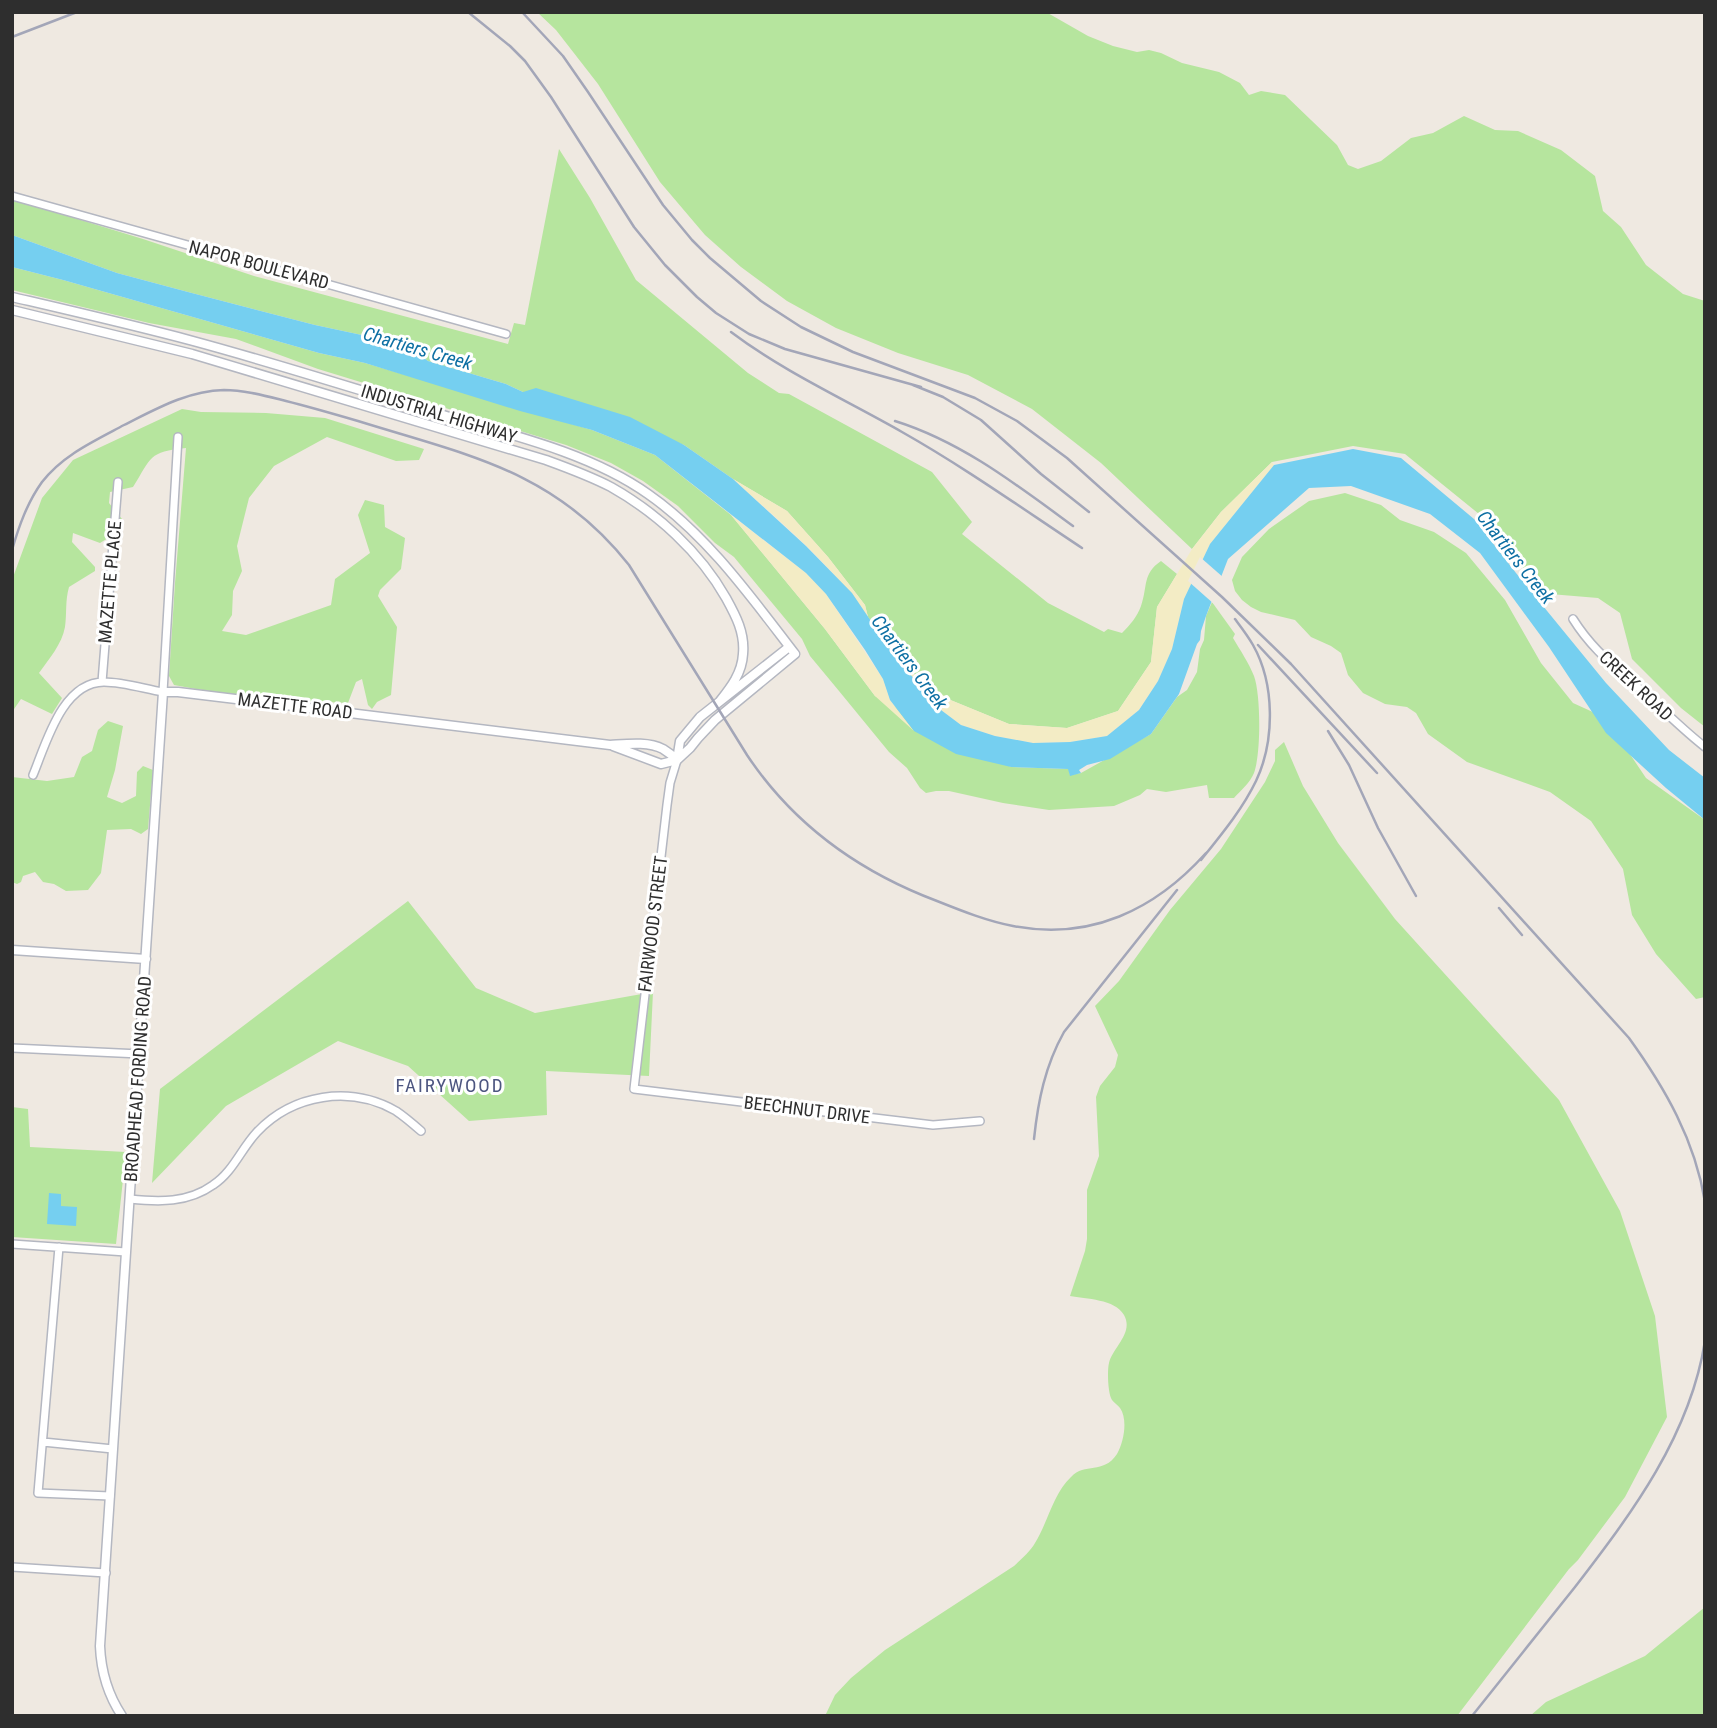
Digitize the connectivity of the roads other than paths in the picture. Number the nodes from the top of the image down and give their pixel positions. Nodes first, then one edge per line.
1 (12, 195) edge
2 (12, 297) edge
3 (12, 310) edge
4 (506, 334) dead end
5 (178, 437) dead end
6 (118, 482) dead end
7 (1573, 619) dead end
8 (792, 650) junction
9 (102, 682) junction
10 (163, 692) junction
11 (720, 701) junction
12 (610, 745) junction
13 (1705, 747) edge
14 (677, 760) junction
15 (33, 775) dead end
16 (12, 950) edge
17 (146, 959) junction
18 (12, 1048) edge
19 (140, 1054) junction
20 (634, 1089) joint
21 (980, 1121) dead end
22 (421, 1131) dead end
23 (130, 1199) junction
24 (12, 1244) edge
25 (59, 1247) junction
26 (126, 1252) junction
27 (43, 1442) junction
28 (113, 1449) junction
29 (110, 1496) junction
30 (12, 1567) edge
31 (106, 1573) junction
32 (122, 1716) edge

1 - 4 street, NAPOR BOULEVARD
2 - 8 street, INDUSTRIAL HIGHWAY
3 - 11 street, INDUSTRIAL HIGHWAY
5 - 10 street, BROADHEAD FORDING ROAD
6 - 9 street, MAZETTE PLACE
7 - 13 street, CREEK ROAD
8 - 11 street, FAIRWOOD STREET
8 - 14 street, FAIRWOOD STREET
9 - 10 street, MAZETTE ROAD
9 - 15 street
10 - 12 street, MAZETTE ROAD
10 - 17 street, BROADHEAD FORDING ROAD
11 - 14 street, FAIRWOOD STREET
12 - 14 street, MAZETTE ROAD
12 - 14 street, MAZETTE ROAD
14 - 20 street, FAIRWOOD STREET
16 - 17 street
17 - 19 street, BROADHEAD FORDING ROAD
18 - 19 street
19 - 23 street, BROADHEAD FORDING ROAD
20 - 21 street, BEECHNUT DRIVE
22 - 23 street
23 - 26 street, BROADHEAD FORDING ROAD
24 - 25 street
25 - 26 street
25 - 27 street
26 - 28 street, BROADHEAD FORDING ROAD
27 - 28 street
27 - 29 street
28 - 29 street, BROADHEAD FORDING ROAD
29 - 31 street, BROADHEAD FORDING ROAD
30 - 31 street
31 - 32 street, BROADHEAD FORDING ROAD

